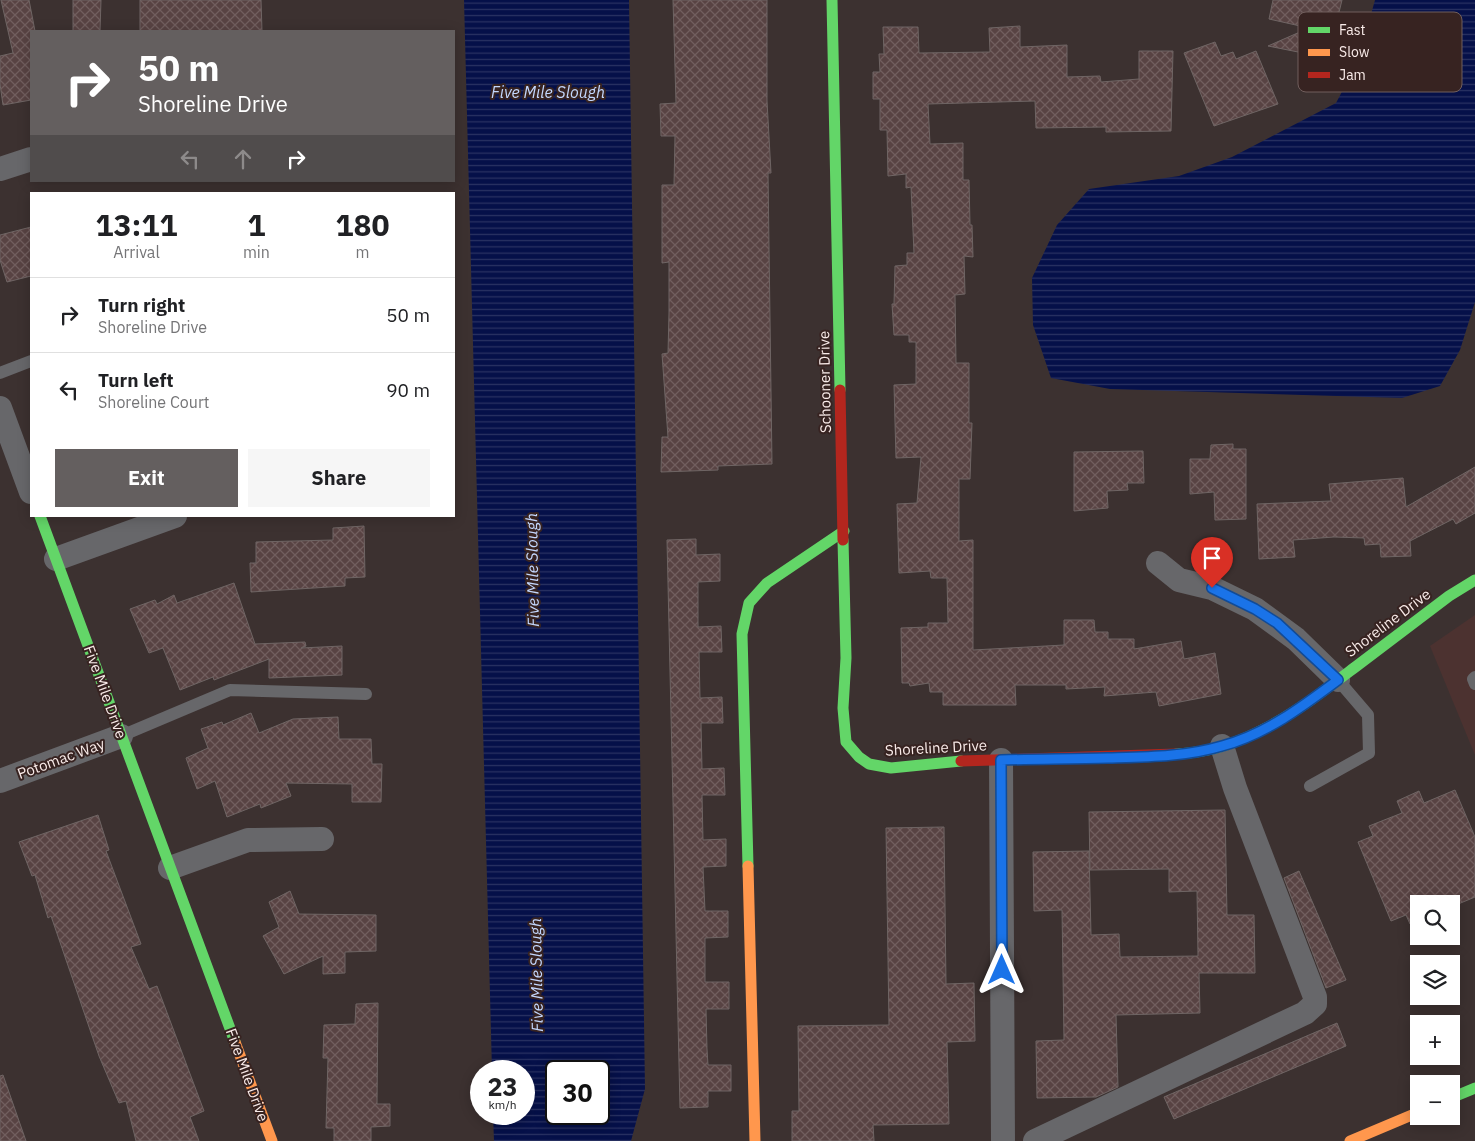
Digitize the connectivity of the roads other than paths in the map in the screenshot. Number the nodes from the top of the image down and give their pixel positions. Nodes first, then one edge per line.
1 (832, 0) edge
2 (30, 159) edge
3 (0, 169) edge
4 (30, 361) edge
5 (0, 372) edge
6 (0, 408) edge
7 (30, 489) edge
8 (40, 517) edge
9 (172, 517) edge
10 (844, 532) junction
11 (56, 559) junction
12 (1158, 563) dead end
13 (1475, 580) edge
14 (1475, 677) edge
15 (1338, 680) junction
16 (1475, 684) edge
17 (366, 694) dead end
18 (121, 736) junction
19 (1222, 746) junction
20 (859, 757) joint
21 (1001, 760) junction
22 (0, 781) edge
23 (1310, 786) dead end
24 (322, 839) dead end
25 (170, 868) junction
26 (1475, 1088) edge
27 (1460, 1094) edge
28 (1410, 1116) edge
29 (272, 1141) edge
30 (755, 1141) edge
31 (1003, 1141) edge
32 (1035, 1141) edge
33 (1350, 1141) edge

1 - 10 main road, Schooner Drive
2 - 3 street
4 - 5 lane
6 - 7 street
8 - 11 main road, Five Mile Drive
9 - 11 street
10 - 20 main road, Schooner Drive
10 - 30 main road
11 - 18 main road, Five Mile Drive
12 - 15 street
13 - 15 main road, Shoreline Drive
14 - 16 lane
15 - 19 main road, Shoreline Drive
15 - 23 lane
17 - 18 lane
18 - 22 street, Potomac Way
18 - 25 main road, Five Mile Drive
19 - 21 main road, Shoreline Drive
19 - 32 street
20 - 21 main road, Shoreline Drive
21 - 31 street
24 - 25 street
25 - 29 main road, Five Mile Drive
26 - 27 main road
28 - 33 main road

